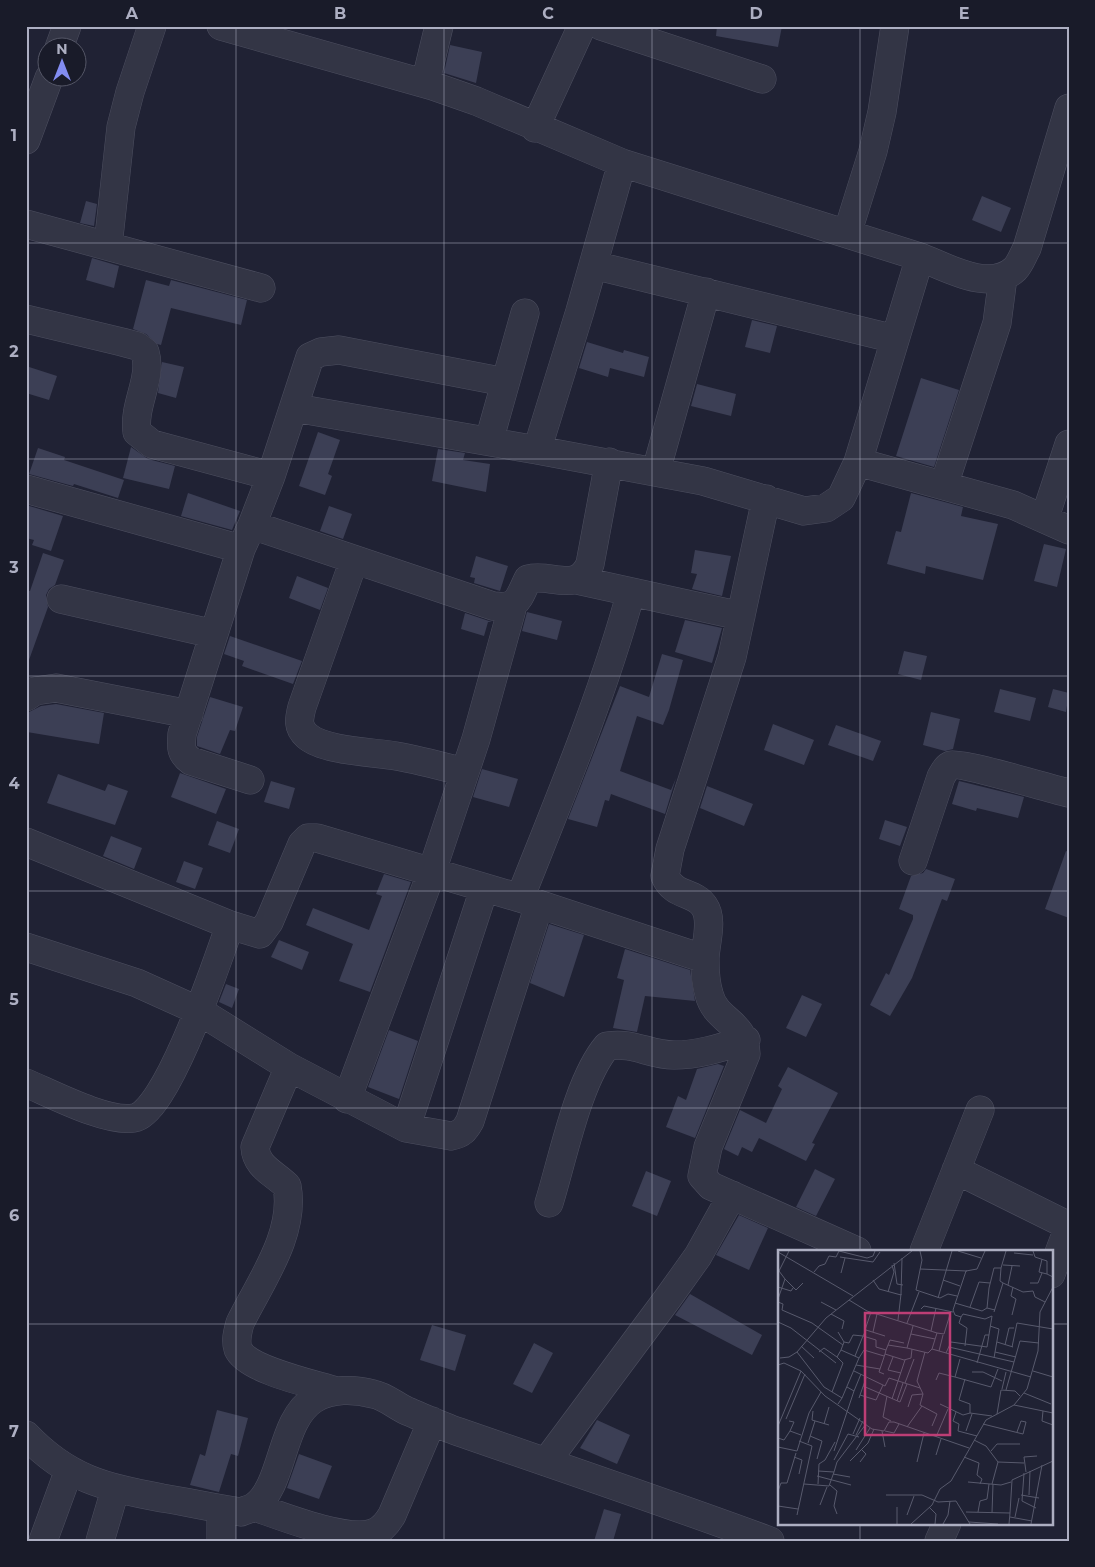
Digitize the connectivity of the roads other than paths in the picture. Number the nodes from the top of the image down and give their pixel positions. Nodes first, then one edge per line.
1 (67, 26) edge
2 (152, 26) edge
3 (221, 26) edge
4 (439, 26) edge
5 (582, 26) edge
6 (601, 26) edge
7 (895, 26) edge
8 (63, 38) edge
9 (762, 79) dead end
10 (425, 84) junction
11 (45, 88) edge
12 (1069, 108) edge
13 (535, 128) junction
14 (26, 140) edge
15 (622, 163) junction
16 (26, 224) edge
17 (847, 234) junction
18 (108, 246) junction
19 (920, 257) junction
20 (593, 264) junction
21 (1003, 277) junction
22 (262, 288) dead end
23 (706, 292) junction
24 (525, 313) dead end
25 (26, 319) edge
26 (895, 339) junction
27 (505, 382) junction
28 (294, 408) junction
29 (489, 441) junction
30 (1069, 444) edge
31 (537, 450) junction
32 (609, 462) junction
33 (858, 462) junction
34 (656, 471) junction
35 (270, 476) junction
36 (944, 485) junction
37 (26, 489) edge
38 (766, 500) junction
39 (1045, 517) junction
40 (1069, 530) edge
41 (246, 537) junction
42 (354, 560) junction
43 (578, 580) junction
44 (631, 592) junction
45 (61, 599) dead end
46 (512, 605) junction
47 (741, 616) junction
48 (214, 634) junction
49 (26, 697) edge
50 (189, 714) junction
51 (464, 772) junction
52 (250, 780) dead end
53 (1069, 794) edge
54 (26, 842) edge
55 (913, 861) dead end
56 (432, 871) junction
57 (484, 889) junction
58 (529, 902) junction
59 (230, 925) junction
60 (26, 947) edge
61 (705, 959) junction
62 (199, 1011) junction
63 (746, 1040) junction
64 (289, 1067) junction
65 (26, 1083) edge
66 (348, 1099) junction
67 (980, 1110) dead end
68 (406, 1128) junction
69 (956, 1170) junction
70 (732, 1195) junction
71 (549, 1203) dead end
72 (1069, 1226) edge
73 (855, 1250) edge
74 (924, 1250) edge
75 (1052, 1271) edge
76 (336, 1391) junction
77 (432, 1421) junction
78 (26, 1435) edge
79 (546, 1462) junction
80 (69, 1470) junction
81 (115, 1490) junction
82 (255, 1507) junction
83 (220, 1509) junction
84 (947, 1524) edge
85 (761, 1539) edge
86 (42, 1541) edge
87 (100, 1541) edge
88 (221, 1541) edge
89 (939, 1541) edge

1 - 8 street
2 - 18 street
3 - 10 street
4 - 10 street
5 - 13 street
6 - 9 street
7 - 17 street
10 - 13 street
11 - 14 street
12 - 21 street
13 - 15 street
15 - 17 street
15 - 20 street
16 - 18 street
17 - 19 street
18 - 22 street
19 - 21 street
19 - 26 street
20 - 23 street
20 - 31 street
21 - 36 street
23 - 26 street
23 - 34 street
24 - 27 street
25 - 35 street
26 - 33 street
27 - 28 street
27 - 29 street
28 - 29 street
28 - 35 street
29 - 31 street
30 - 39 street
31 - 32 street
32 - 34 street
32 - 43 street
33 - 36 street
33 - 38 street
34 - 38 street
35 - 41 street
36 - 39 street
37 - 41 street
38 - 47 street
39 - 40 street
41 - 42 street
41 - 48 street
42 - 46 street
42 - 51 street
43 - 44 street
43 - 46 street
44 - 47 street
44 - 58 street
45 - 48 street
46 - 51 street
47 - 61 street
48 - 50 street
49 - 50 street
50 - 52 street
51 - 56 street
53 - 55 street
54 - 59 street
56 - 57 street
56 - 59 street
56 - 66 street
57 - 58 street
57 - 68 street
58 - 61 street
58 - 68 street
59 - 62 street
60 - 62 street
61 - 63 street
62 - 64 street
62 - 65 street
63 - 70 street
63 - 71 street
64 - 66 street
64 - 76 street
66 - 68 street
67 - 69 street
69 - 72 street
69 - 74 street
70 - 73 street
70 - 79 street
72 - 75 street
76 - 77 street
76 - 82 street
77 - 79 street
77 - 82 street
78 - 80 street
79 - 85 street
80 - 81 street
80 - 86 street
81 - 83 street
81 - 87 street
82 - 83 street
83 - 88 street
84 - 89 street

